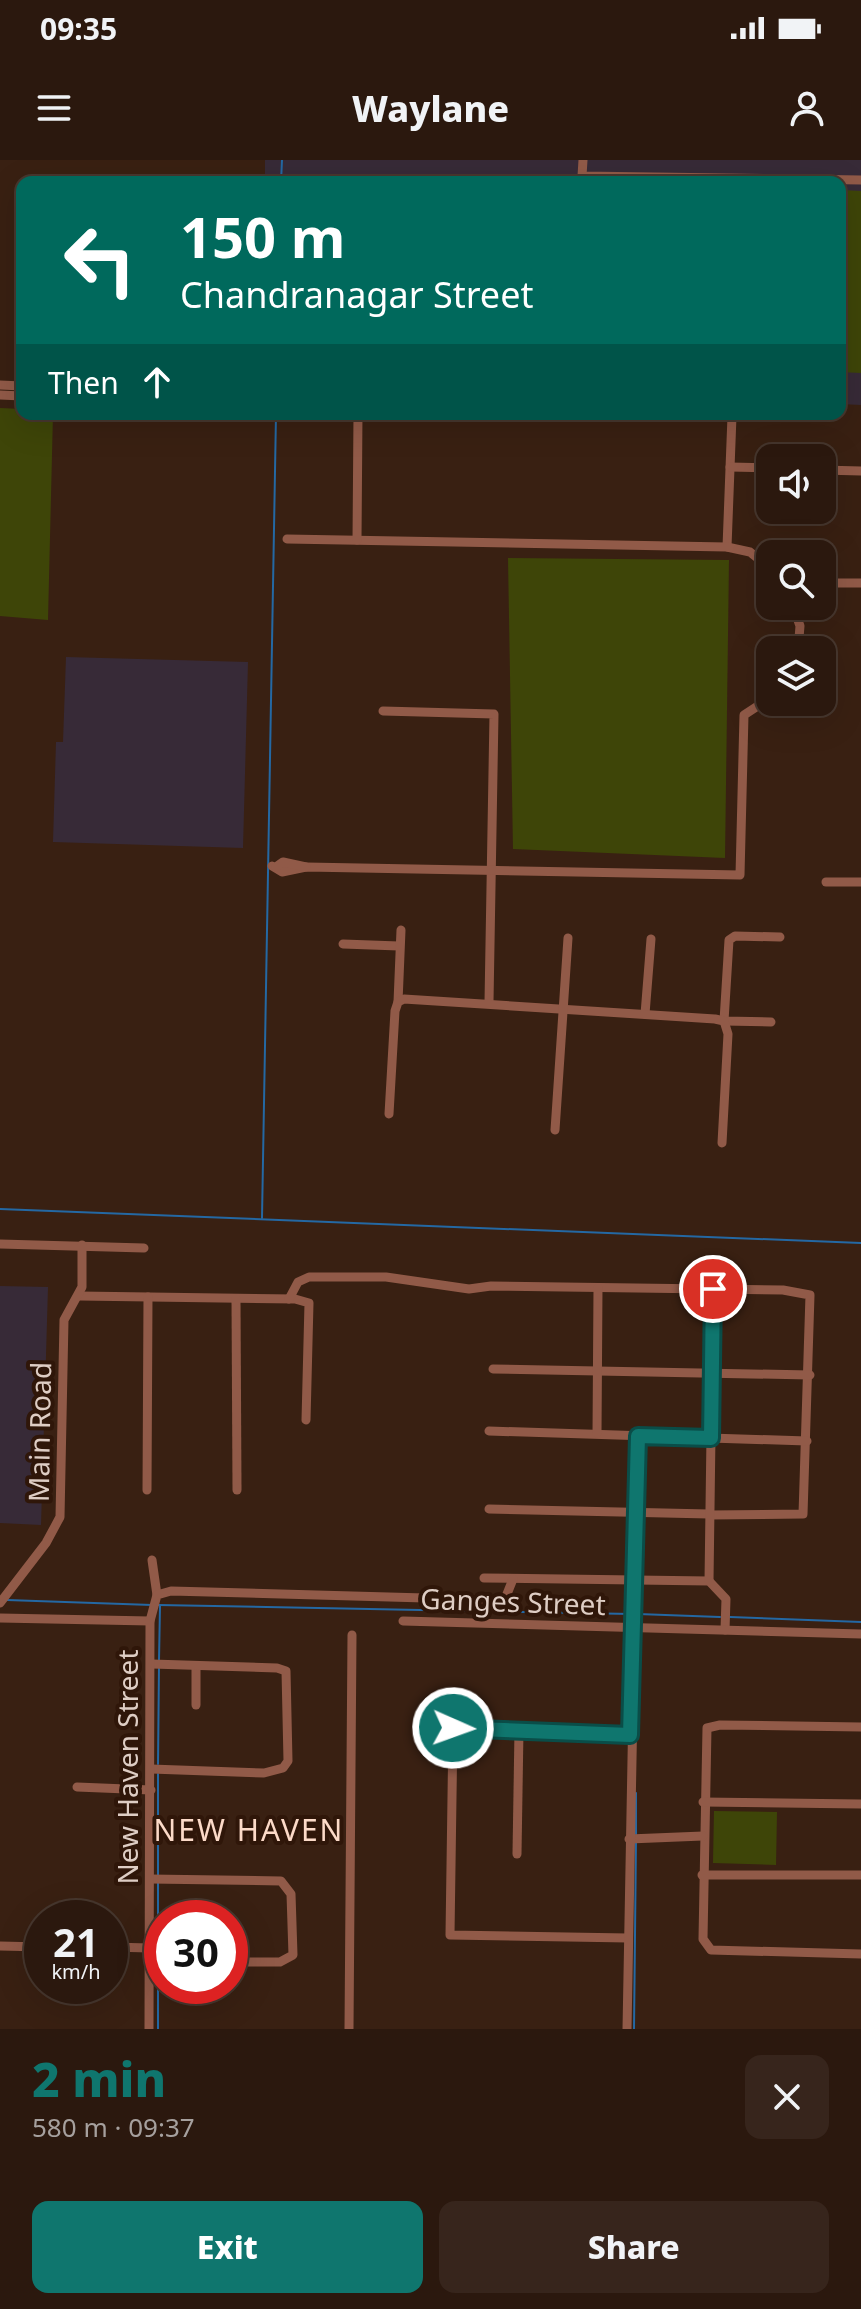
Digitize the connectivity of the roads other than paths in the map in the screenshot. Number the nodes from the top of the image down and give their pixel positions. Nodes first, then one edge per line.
1 (358, 420) edge
2 (732, 420) edge
3 (730, 467) junction
4 (756, 468) edge
5 (836, 470) edge
6 (861, 471) edge
7 (287, 539) dead end
8 (357, 540) junction
9 (727, 547) junction
10 (756, 557) edge
11 (836, 583) edge
12 (861, 583) edge
13 (756, 707) edge
14 (383, 711) dead end
15 (274, 867) dead end
16 (490, 872) junction
17 (826, 882) dead end
18 (861, 882) edge
19 (401, 930) dead end
20 (780, 937) dead end
21 (568, 938) dead end
22 (651, 939) dead end
23 (343, 944) dead end
24 (399, 946) junction
25 (398, 1002) junction
26 (489, 1002) junction
27 (564, 1008) junction
28 (645, 1014) junction
29 (724, 1021) junction
30 (771, 1022) dead end
31 (389, 1114) dead end
32 (555, 1130) dead end
33 (722, 1143) dead end
34 (0, 1244) edge
35 (82, 1245) junction
36 (144, 1248) dead end
37 (598, 1288) junction
38 (713, 1289) junction
39 (79, 1296) junction
40 (148, 1297) junction
41 (236, 1299) junction
42 (289, 1299) junction
43 (493, 1369) dead end
44 (597, 1372) junction
45 (712, 1373) junction
46 (810, 1375) junction
47 (306, 1420) dead end
48 (489, 1431) dead end
49 (597, 1433) junction
50 (638, 1436) junction
51 (711, 1438) junction
52 (807, 1441) junction
53 (147, 1490) dead end
54 (237, 1490) dead end
55 (489, 1509) dead end
56 (635, 1511) junction
57 (709, 1514) junction
58 (152, 1560) dead end
59 (484, 1578) dead end
60 (513, 1579) junction
61 (633, 1579) junction
62 (709, 1581) junction
63 (5, 1587) edge
64 (156, 1598) junction
65 (0, 1603) edge
66 (151, 1617) junction
67 (0, 1618) edge
68 (632, 1618) junction
69 (403, 1621) dead end
70 (725, 1622) junction
71 (861, 1634) edge
72 (352, 1635) dead end
73 (159, 1664) junction
74 (196, 1666) junction
75 (196, 1705) dead end
76 (861, 1727) edge
77 (519, 1730) junction
78 (630, 1735) junction
79 (155, 1770) junction
80 (77, 1787) dead end
81 (151, 1790) junction
82 (703, 1802) junction
83 (861, 1804) edge
84 (703, 1836) junction
85 (635, 1838) junction
86 (517, 1854) dead end
87 (702, 1875) junction
88 (861, 1875) edge
89 (150, 1879) junction
90 (150, 1900) edge
91 (628, 1938) junction
92 (0, 1946) edge
93 (24, 1947) edge
94 (861, 1954) edge
95 (248, 1962) edge
96 (149, 2004) edge
97 (149, 2029) edge
98 (349, 2029) edge
99 (627, 2029) edge

1 - 8 street
2 - 3 street
3 - 4 street
3 - 9 street
5 - 6 street
7 - 8 street
8 - 9 street
9 - 10 street
11 - 12 street
13 - 16 street
14 - 16 street
15 - 16 street
16 - 26 street
17 - 18 street
19 - 24 street
20 - 29 street
21 - 27 street
22 - 28 street
23 - 24 street
24 - 25 street
25 - 26 street
25 - 31 street
26 - 27 street
27 - 28 street
27 - 32 street
28 - 29 street
29 - 30 street
29 - 33 street
34 - 35 street
35 - 36 street
35 - 39 street, Main Road
37 - 38 street
37 - 42 street
37 - 44 street
38 - 45 street
38 - 46 street
39 - 40 street
39 - 63 street, Main Road
40 - 41 street
40 - 53 street
41 - 42 street
41 - 54 street
42 - 47 street
43 - 44 street
44 - 45 street
44 - 49 street
45 - 46 street
45 - 51 street
46 - 52 street
48 - 49 street
49 - 50 street
50 - 51 street
50 - 56 street
51 - 52 street
51 - 57 street
52 - 57 street
55 - 56 street
56 - 57 street
56 - 61 street
57 - 62 street
58 - 64 street
59 - 60 street
60 - 61 street
60 - 64 street
61 - 62 street
61 - 68 street
62 - 70 street
63 - 65 street, Main Road
64 - 66 street, New Haven Street
66 - 67 street
66 - 73 street, New Haven Street
68 - 69 street, Ganges Street
68 - 70 street, Ganges Street
68 - 78 street
70 - 71 street, Ganges Street
72 - 98 street
73 - 74 street
73 - 79 street, New Haven Street
74 - 75 street
74 - 79 street
76 - 82 street
77 - 78 street
77 - 86 street
77 - 91 street
78 - 85 street
79 - 81 street, New Haven Street
80 - 81 street
81 - 89 street, New Haven Street
82 - 83 street
82 - 84 street
84 - 85 street
84 - 87 street
85 - 91 street
87 - 88 street
87 - 94 street
89 - 90 street, New Haven Street
89 - 95 street
91 - 99 street
92 - 93 street
96 - 97 street, New Haven Street

